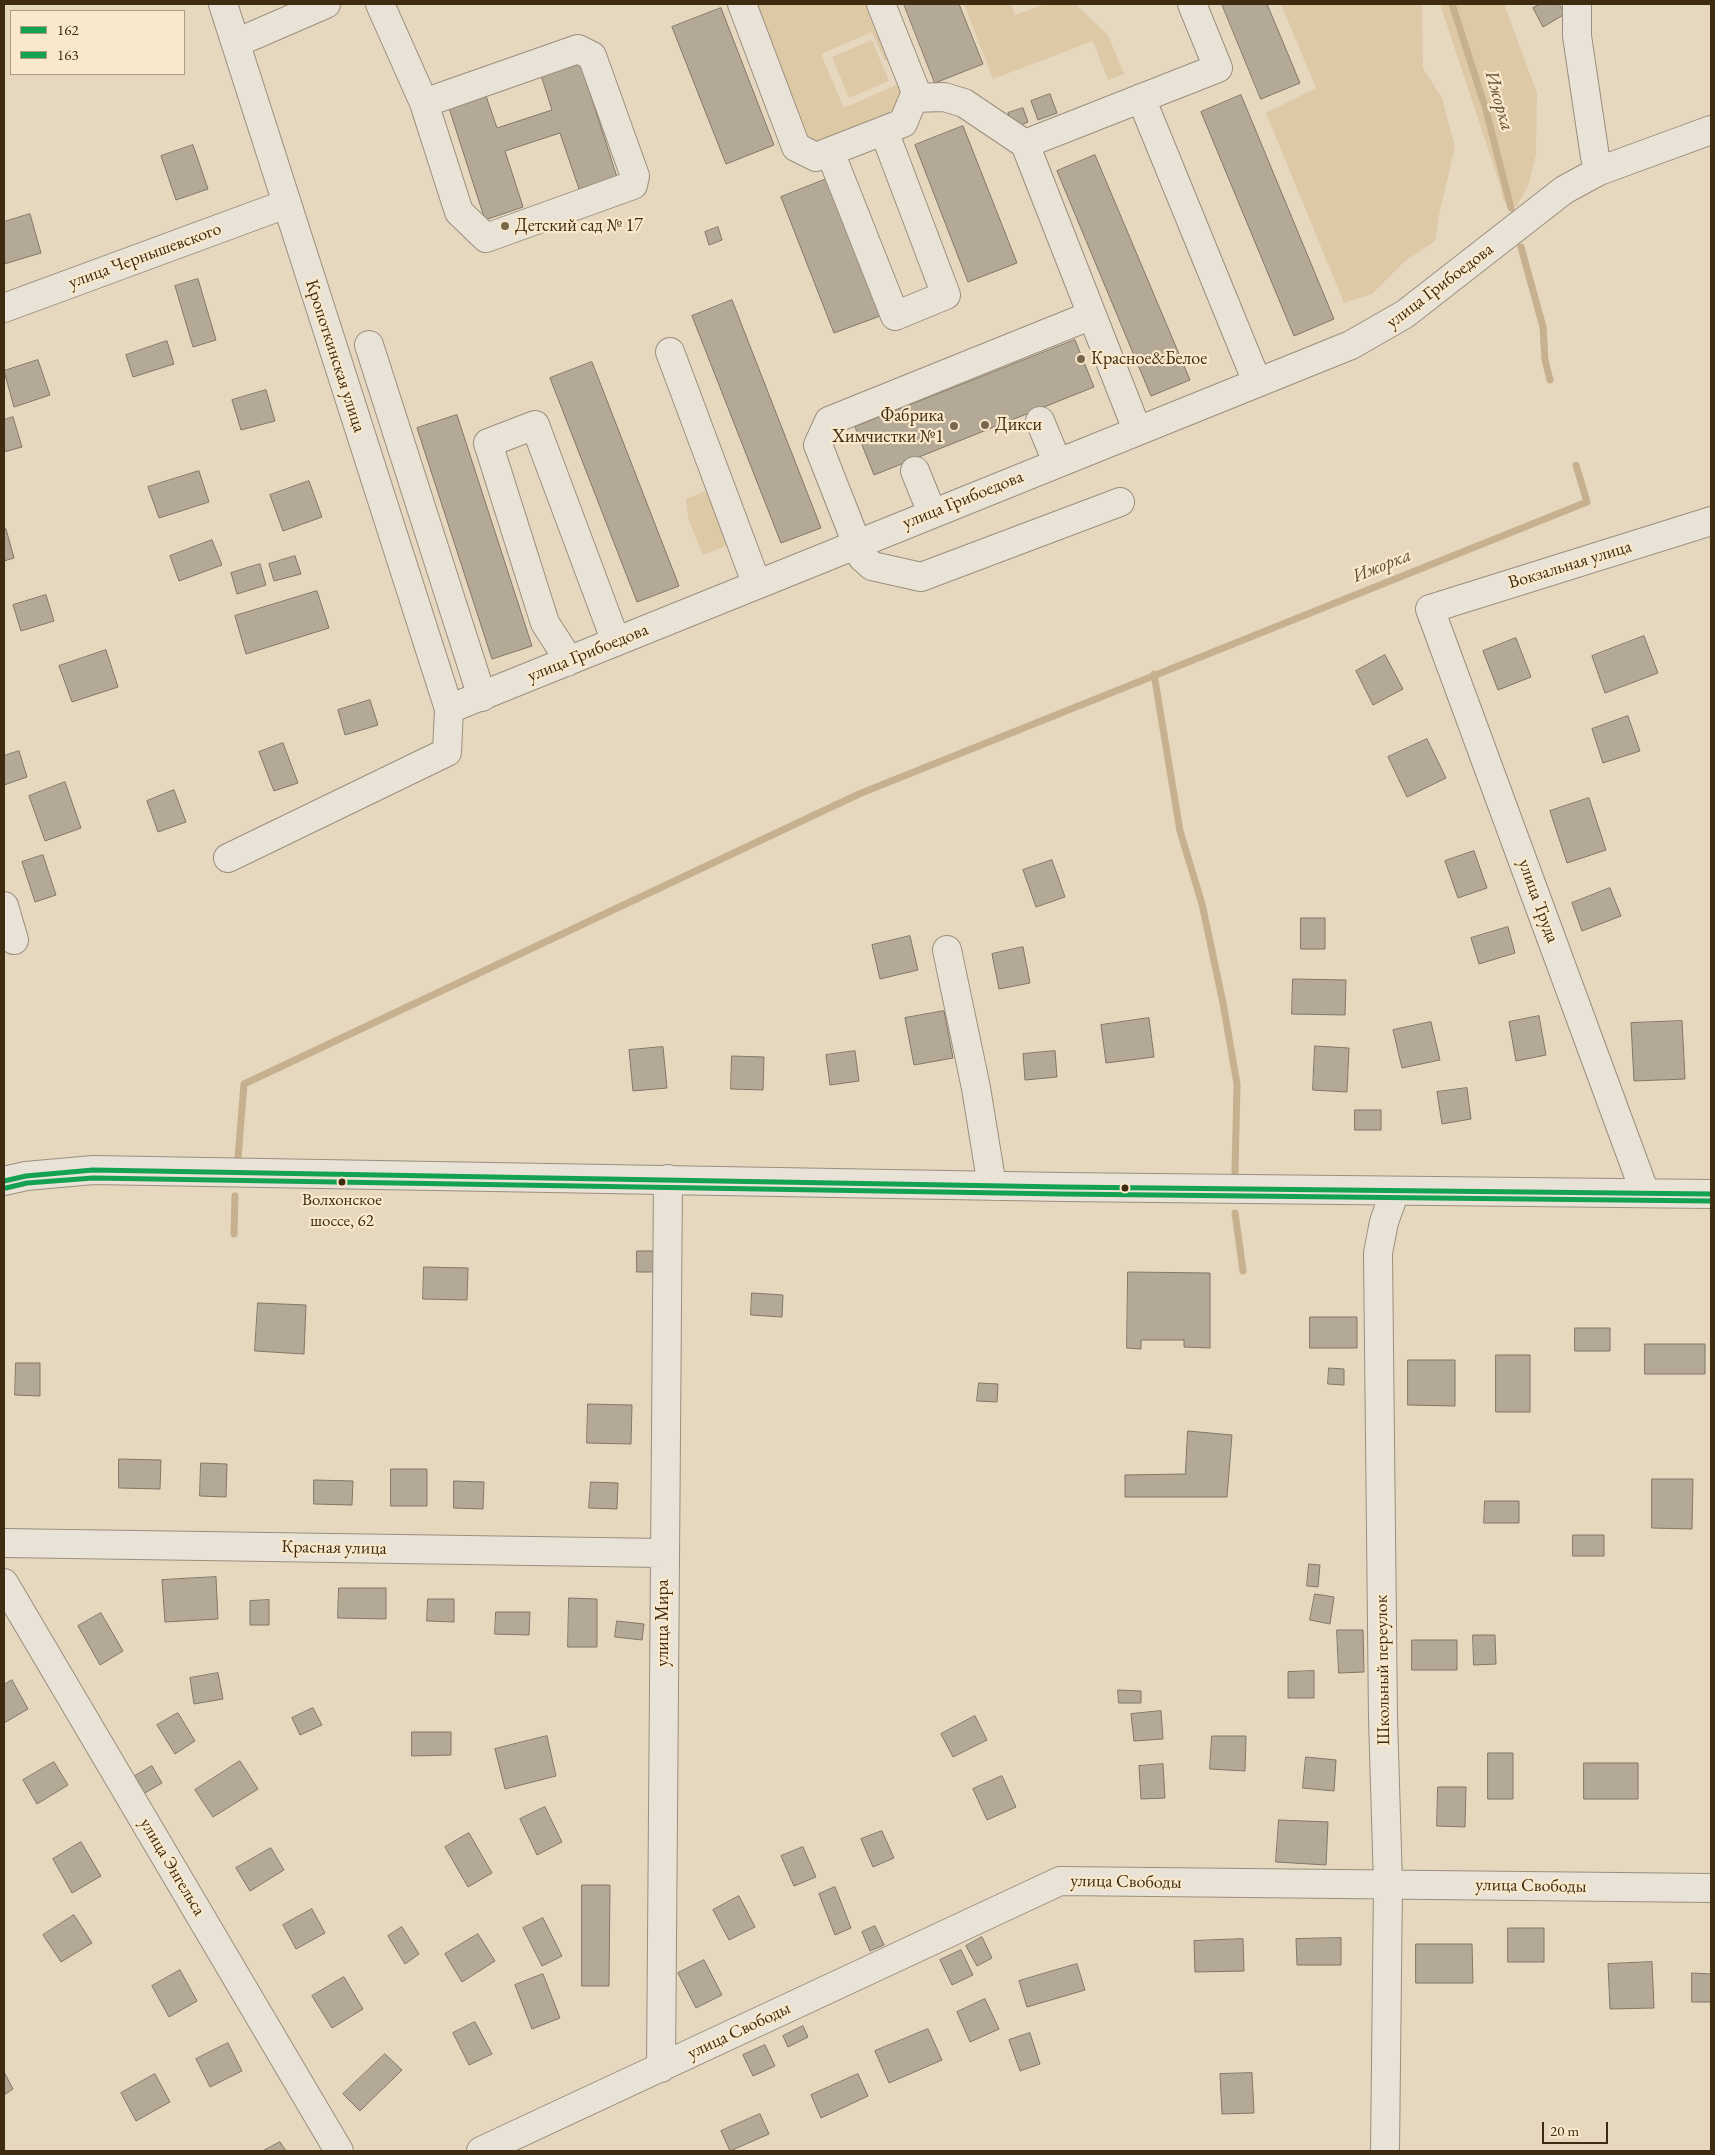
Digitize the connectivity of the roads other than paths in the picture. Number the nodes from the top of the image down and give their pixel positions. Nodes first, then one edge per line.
1 (222, 4) edge
2 (326, 4) edge
3 (380, 4) edge
4 (742, 4) edge
5 (881, 4) edge
6 (1192, 4) edge
7 (1578, 4) edge
8 (1583, 4) edge
9 (236, 43) junction
10 (914, 98) junction
11 (1141, 98) junction
12 (424, 103) junction
13 (1711, 130) edge
14 (884, 131) junction
15 (1025, 144) junction
16 (830, 152) junction
17 (1599, 171) junction
18 (286, 204) junction
19 (4, 308) edge
20 (1092, 316) junction
21 (369, 345) dead end
22 (670, 352) dead end
23 (1257, 382) junction
24 (1040, 421) dead end
25 (1137, 430) junction
26 (1057, 462) junction
27 (915, 471) dead end
28 (1120, 502) dead end
29 (932, 513) junction
30 (1711, 520) edge
31 (856, 544) junction
32 (757, 585) junction
33 (1430, 609) joint
34 (616, 642) junction
35 (567, 662) junction
36 (482, 697) junction
37 (449, 709) junction
38 (228, 858) dead end
39 (4, 906) edge
40 (14, 940) dead end
41 (947, 950) dead end
42 (668, 1179) junction
43 (4, 1181) edge
44 (992, 1186) junction
45 (1395, 1191) junction
46 (1646, 1193) junction
47 (1711, 1194) edge
48 (4, 1543) edge
49 (664, 1553) junction
50 (4, 1583) edge
51 (1388, 1884) junction
52 (1711, 1888) edge
53 (661, 2068) junction
54 (339, 2151) edge
55 (480, 2151) edge
56 (1385, 2151) edge

1 - 9 street, Кропоткинская улица
2 - 9 street
3 - 12 street
4 - 16 street
5 - 10 street
6 - 11 street
7 - 8 street
7 - 17 street
9 - 18 street, Кропоткинская улица
10 - 14 street
10 - 15 street
11 - 15 street
11 - 23 street
12 - 12 street
13 - 17 street, улица Грибоедова
14 - 16 street
14 - 16 street
15 - 20 street
17 - 23 street, улица Грибоедова
18 - 19 street, улица Чернышевского
18 - 37 street, Кропоткинская улица
20 - 25 street
20 - 31 street
21 - 36 street
22 - 32 street
23 - 25 street, улица Грибоедова
24 - 26 street
25 - 26 street, улица Грибоедова
26 - 29 street, улица Грибоедова
27 - 29 street
28 - 31 street
29 - 31 street, улица Грибоедова
30 - 33 street, Вокзальная улица
31 - 32 street, улица Грибоедова
32 - 34 street, улица Грибоедова
33 - 46 street, улица Труда
34 - 35 street, улица Грибоедова
34 - 35 street
35 - 36 street, улица Грибоедова
36 - 37 street, улица Грибоедова
37 - 38 street
39 - 40 street
41 - 44 street
42 - 43 street
42 - 44 street
42 - 49 street, улица Мира
44 - 45 street
45 - 46 street
45 - 51 street, Школьный переулок
46 - 47 street
48 - 49 street, Красная улица
49 - 53 street, улица Мира
50 - 54 street, улица Энгельса
51 - 52 street, улица Свободы
51 - 53 street, улица Свободы
51 - 56 street, Школьный переулок
53 - 55 street, улица Свободы

